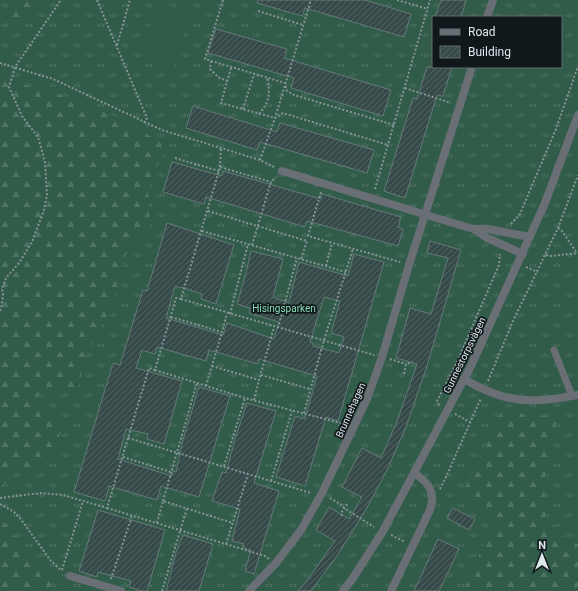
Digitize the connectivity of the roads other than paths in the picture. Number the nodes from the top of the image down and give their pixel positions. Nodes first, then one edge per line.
1 (493, 0) edge
2 (487, 16) edge
3 (472, 68) edge
4 (578, 115) edge
5 (282, 171) road end
6 (426, 215) junction
7 (474, 229) junction
8 (530, 237) junction
9 (522, 254) junction
10 (554, 350) dead end
11 (464, 379) junction
12 (575, 395) edge
13 (414, 473) junction
14 (70, 576) road end
15 (120, 591) edge
16 (249, 591) edge
17 (343, 591) edge
18 (391, 591) edge

1 - 2 street
3 - 6 street, Brunnehagen
4 - 8 street, Gunnestorpsvägen
5 - 6 street
6 - 7 street
6 - 16 street, Brunnehagen
7 - 8 street
7 - 9 street
8 - 9 street, Gunnestorpsvägen
9 - 11 street, Gunnestorpsvägen
10 - 12 lane
11 - 12 street
11 - 13 street, Gunnestorpsvägen
13 - 17 street, Gunnestorpsvägen
13 - 18 street
14 - 15 street

